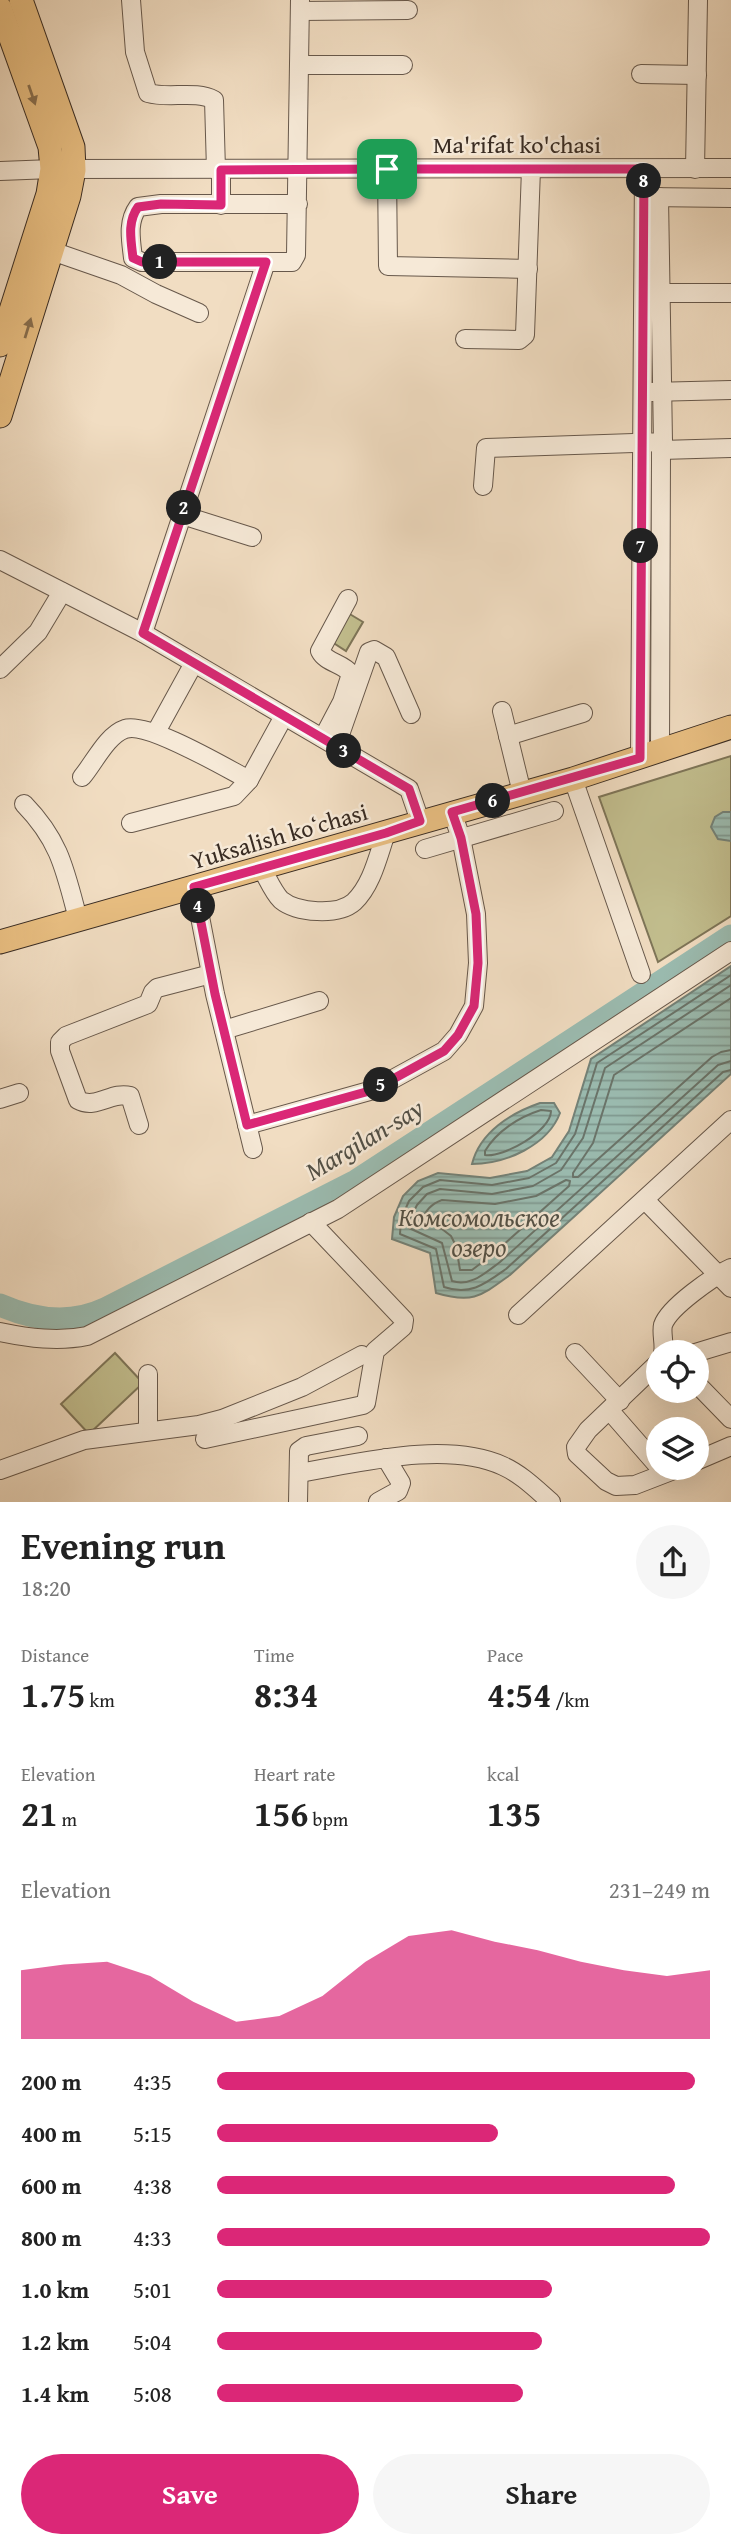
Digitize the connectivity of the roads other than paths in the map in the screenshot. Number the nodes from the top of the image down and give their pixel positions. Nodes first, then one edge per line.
1 (21, 0) edge
2 (131, 0) edge
3 (698, 0) edge
4 (300, 5) edge
5 (0, 8) edge
6 (408, 10) dead end
7 (300, 65) junction
8 (404, 65) dead end
9 (641, 74) dead end
10 (697, 75) junction
11 (731, 168) edge
12 (298, 169) junction
13 (387, 169) junction
14 (531, 169) junction
15 (644, 169) junction
16 (695, 169) junction
17 (63, 170) junction
18 (219, 170) junction
19 (0, 172) edge
20 (651, 197) junction
21 (731, 198) edge
22 (298, 204) junction
23 (221, 205) junction
24 (52, 251) junction
25 (266, 262) junction
26 (528, 269) junction
27 (655, 287) junction
28 (731, 293) edge
29 (200, 313) dead end
30 (466, 339) dead end
31 (0, 345) edge
32 (731, 390) edge
33 (642, 392) junction
34 (662, 392) junction
35 (0, 416) edge
36 (642, 443) junction
37 (662, 446) junction
38 (731, 448) edge
39 (483, 486) dead end
40 (182, 515) junction
41 (253, 537) dead end
42 (0, 560) edge
43 (62, 592) junction
44 (348, 598) dead end
45 (143, 633) junction
46 (194, 663) junction
47 (0, 669) edge
48 (502, 711) dead end
49 (583, 713) dead end
50 (411, 714) dead end
51 (284, 716) junction
52 (731, 727) edge
53 (156, 732) junction
54 (508, 736) junction
55 (329, 742) junction
56 (650, 754) junction
57 (82, 777) dead end
58 (573, 779) junction
59 (249, 780) junction
60 (522, 793) junction
61 (24, 804) dead end
62 (554, 811) dead end
63 (452, 812) junction
64 (420, 821) junction
65 (131, 823) dead end
66 (386, 833) junction
67 (461, 838) junction
68 (425, 849) dead end
69 (261, 867) junction
70 (194, 887) junction
71 (78, 919) junction
72 (0, 942) edge
73 (731, 951) edge
74 (211, 974) junction
75 (641, 974) dead end
76 (319, 1001) dead end
77 (224, 1030) junction
78 (19, 1093) dead end
79 (0, 1099) edge
80 (139, 1125) dead end
81 (247, 1125) junction
82 (728, 1128) edge
83 (253, 1149) dead end
84 (645, 1200) junction
85 (311, 1222) junction
86 (727, 1277) edge
87 (519, 1315) dead end
88 (0, 1332) edge
89 (662, 1340) edge
90 (731, 1342) edge
91 (709, 1349) edge
92 (575, 1353) dead end
93 (362, 1355) dead end
94 (646, 1372) edge
95 (149, 1374) dead end
96 (709, 1396) edge
97 (615, 1406) junction
98 (731, 1419) edge
99 (148, 1431) junction
100 (358, 1436) dead end
101 (205, 1439) dead end
102 (646, 1444) edge
103 (731, 1446) edge
104 (709, 1455) edge
105 (386, 1458) junction
106 (0, 1470) edge
107 (299, 1473) junction
108 (646, 1479) edge
109 (298, 1502) edge
110 (378, 1502) edge
111 (551, 1502) edge

1 - 17 main road
2 - 18 street
3 - 10 street
4 - 6 street
4 - 7 street
5 -> 17 main road
7 - 8 street
7 - 12 street
9 - 10 street
10 - 16 street
11 - 16 street, Ma'rifat ko'chasi
12 - 13 street, Ma'rifat ko'chasi
12 - 18 street, Ma'rifat ko'chasi
12 - 22 street
13 - 14 street, Ma'rifat ko'chasi
13 - 26 street
14 - 15 street, Ma'rifat ko'chasi
14 - 26 street
15 - 16 street, Ma'rifat ko'chasi
15 - 20 street
17 - 18 street, Ma'rifat ko'chasi
17 - 19 street, Ma'rifat ko'chasi
17 - 24 main road
17 - 31 main road
18 - 23 street
20 - 21 street
20 - 27 street
22 - 23 street
22 - 25 street
23 - 25 street
24 - 29 street
35 -> 24 main road
25 - 40 street
26 - 30 street
27 - 28 street
27 - 33 street
27 - 34 street
32 - 34 street
33 - 34 street
33 - 36 street
34 - 37 street
36 - 37 street
36 - 39 street
36 - 56 street
37 - 38 street
37 - 56 street
40 - 41 street
40 - 45 street
42 - 43 street
43 - 45 street
43 - 47 street
44 - 55 street
45 - 46 street
46 - 51 street
46 - 53 street
48 - 54 street
49 - 54 street
50 - 55 street
51 - 55 street
51 - 59 street
52 - 56 main road, Yuksalish koʻchasi
53 - 57 street
53 - 59 street
54 - 60 street
55 - 64 street
56 - 58 main road, Yuksalish koʻchasi
58 - 60 main road, Yuksalish koʻchasi
58 - 75 street
59 - 65 street
60 - 63 main road, Yuksalish koʻchasi
61 - 71 street
62 - 67 street
63 - 64 main road, Yuksalish koʻchasi
63 - 67 street
64 - 66 main road, Yuksalish koʻchasi
66 - 69 main road, Yuksalish koʻchasi
66 - 69 street
67 - 68 street
67 - 81 street
69 - 70 main road, Yuksalish koʻchasi
70 - 71 main road, Yuksalish koʻchasi
70 - 74 street
71 - 72 main road, Yuksalish koʻchasi
73 - 85 street
74 - 77 street
74 - 80 street
76 - 77 street
77 - 81 street
78 - 79 street
81 - 83 street
82 - 84 street
84 - 86 street
84 - 87 street
85 - 88 street
85 - 101 street
86 - 89 street
90 - 91 street
92 - 97 street
93 - 99 street
94 - 97 street
95 - 99 street
96 - 98 street
97 - 102 street
97 - 108 street
99 - 106 street
100 - 107 street
103 - 104 street
105 - 107 street
105 - 110 street
105 - 111 street
107 - 109 street

